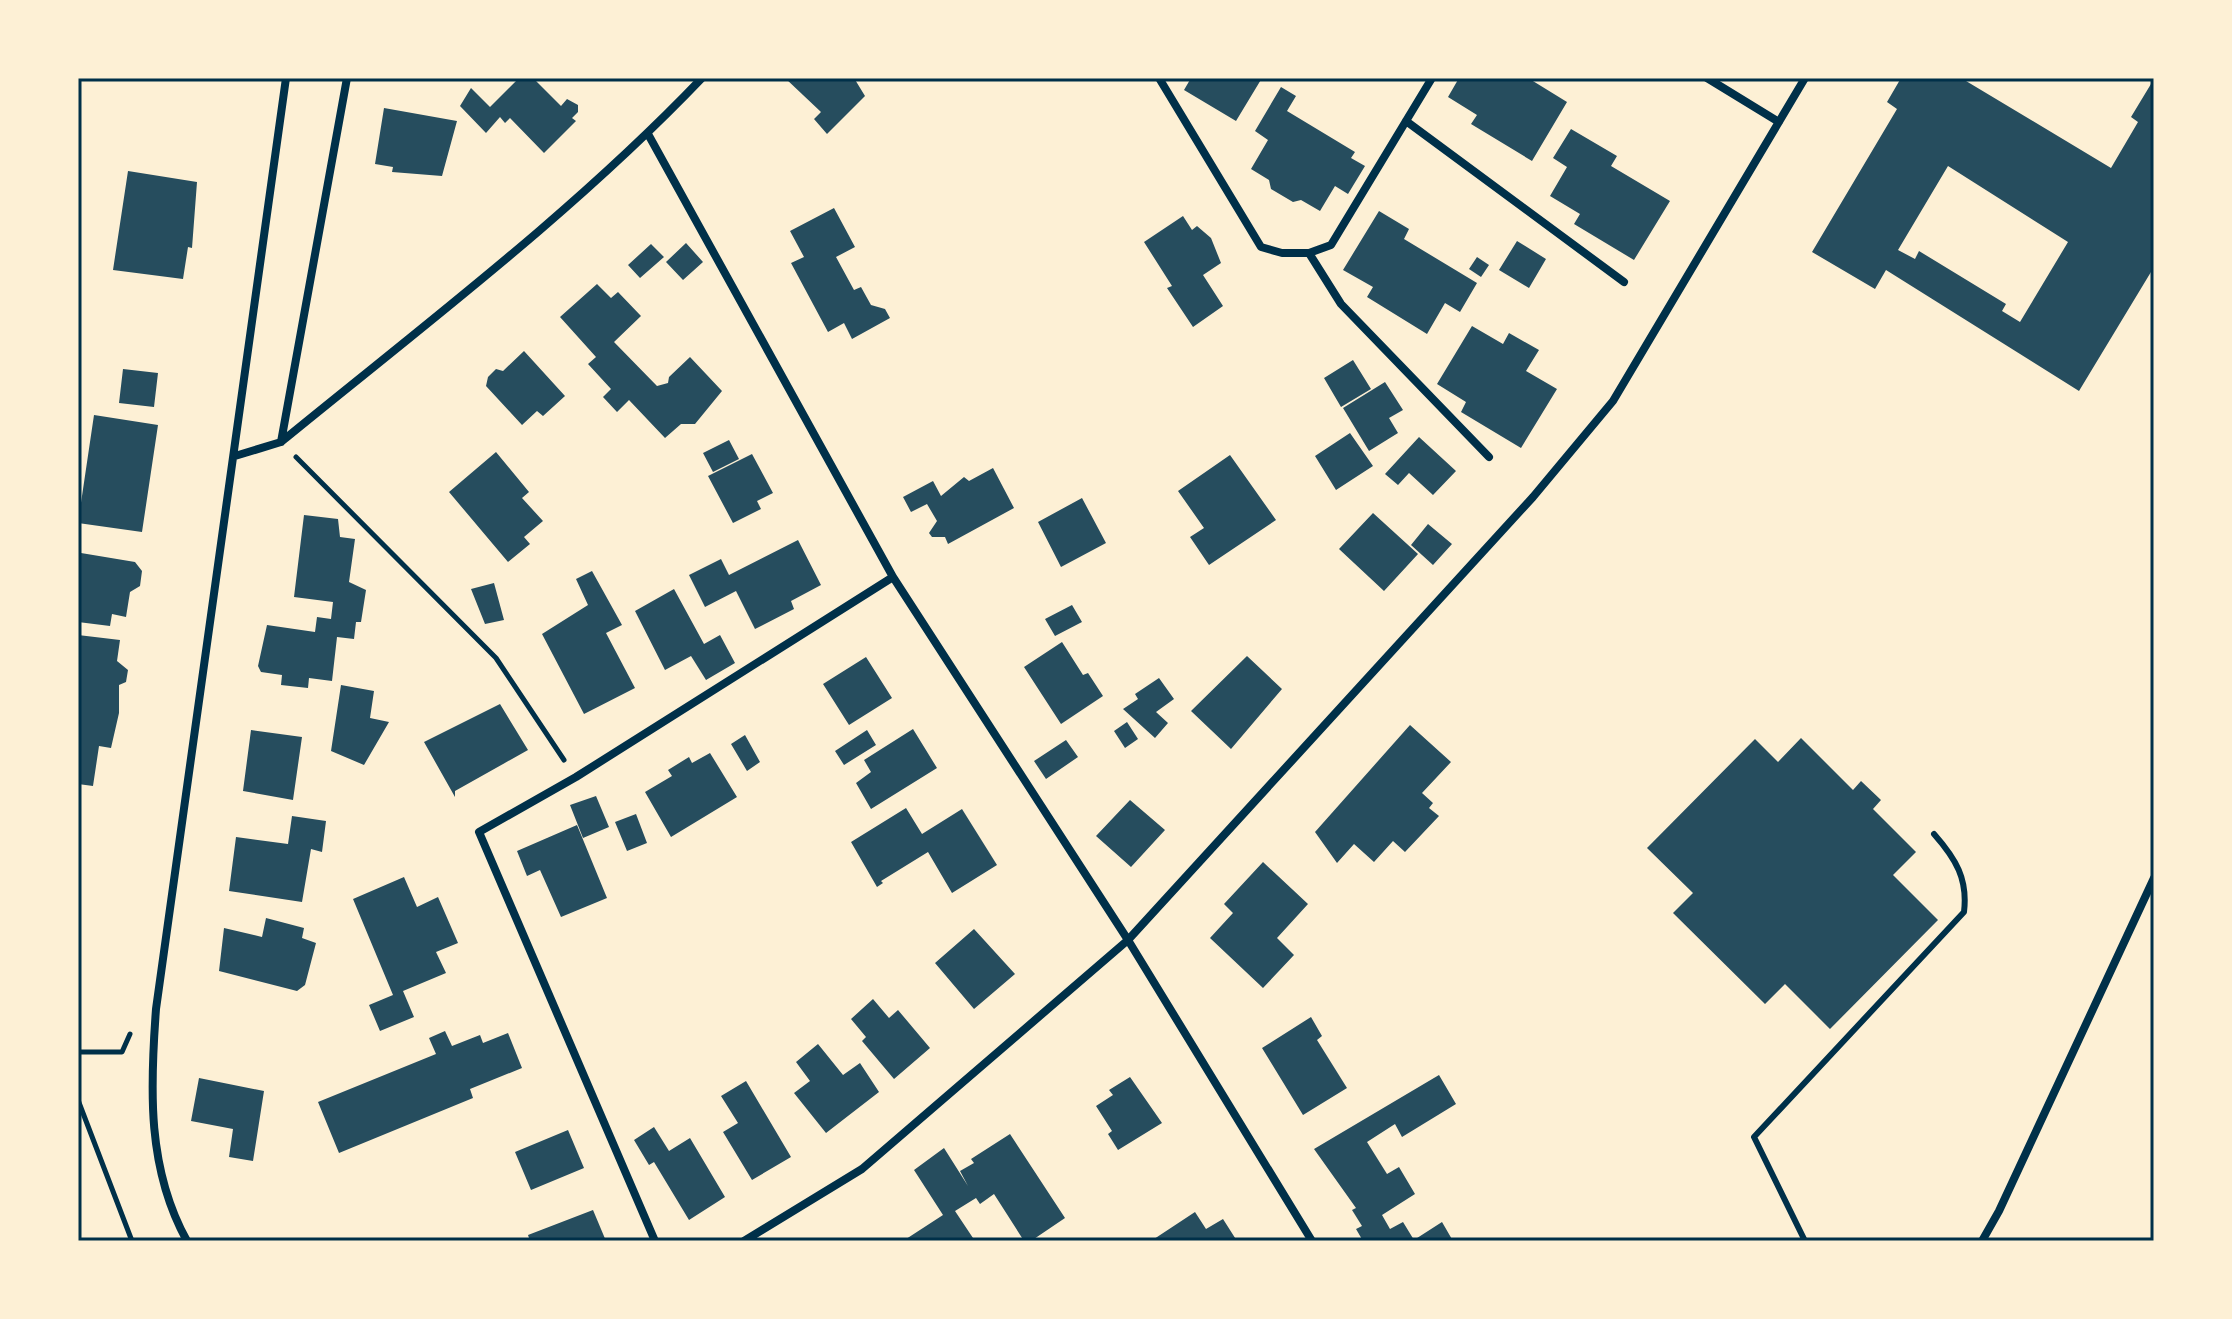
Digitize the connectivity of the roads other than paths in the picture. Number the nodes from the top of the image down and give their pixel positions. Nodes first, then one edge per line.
1 (286, 78) edge
2 (347, 78) edge
3 (702, 78) edge
4 (1159, 78) edge
5 (1432, 78) edge
6 (1707, 78) edge
7 (1805, 78) edge
8 (1406, 121) junction
9 (1779, 122) junction
10 (648, 134) junction
11 (1309, 253) junction
12 (1624, 282) dead end
13 (281, 442) junction
14 (235, 456) junction
15 (1489, 457) dead end
16 (893, 577) junction
17 (1934, 834) dead end
18 (2154, 878) edge
19 (1128, 940) junction
20 (187, 1241) edge
21 (655, 1241) edge
22 (744, 1241) edge
23 (1312, 1241) edge
24 (1805, 1241) edge
25 (1982, 1241) edge

1 - 14 street
2 - 13 street
3 - 10 street
4 - 11 street
5 - 8 street
6 - 9 street
7 - 9 street
8 - 11 street
8 - 12 street
9 - 19 street
10 - 13 street
10 - 16 street
11 - 15 street
13 - 14 street
14 - 20 street
16 - 19 street
16 - 21 street
17 - 24 lane
18 - 25 street
19 - 22 street
19 - 23 street

